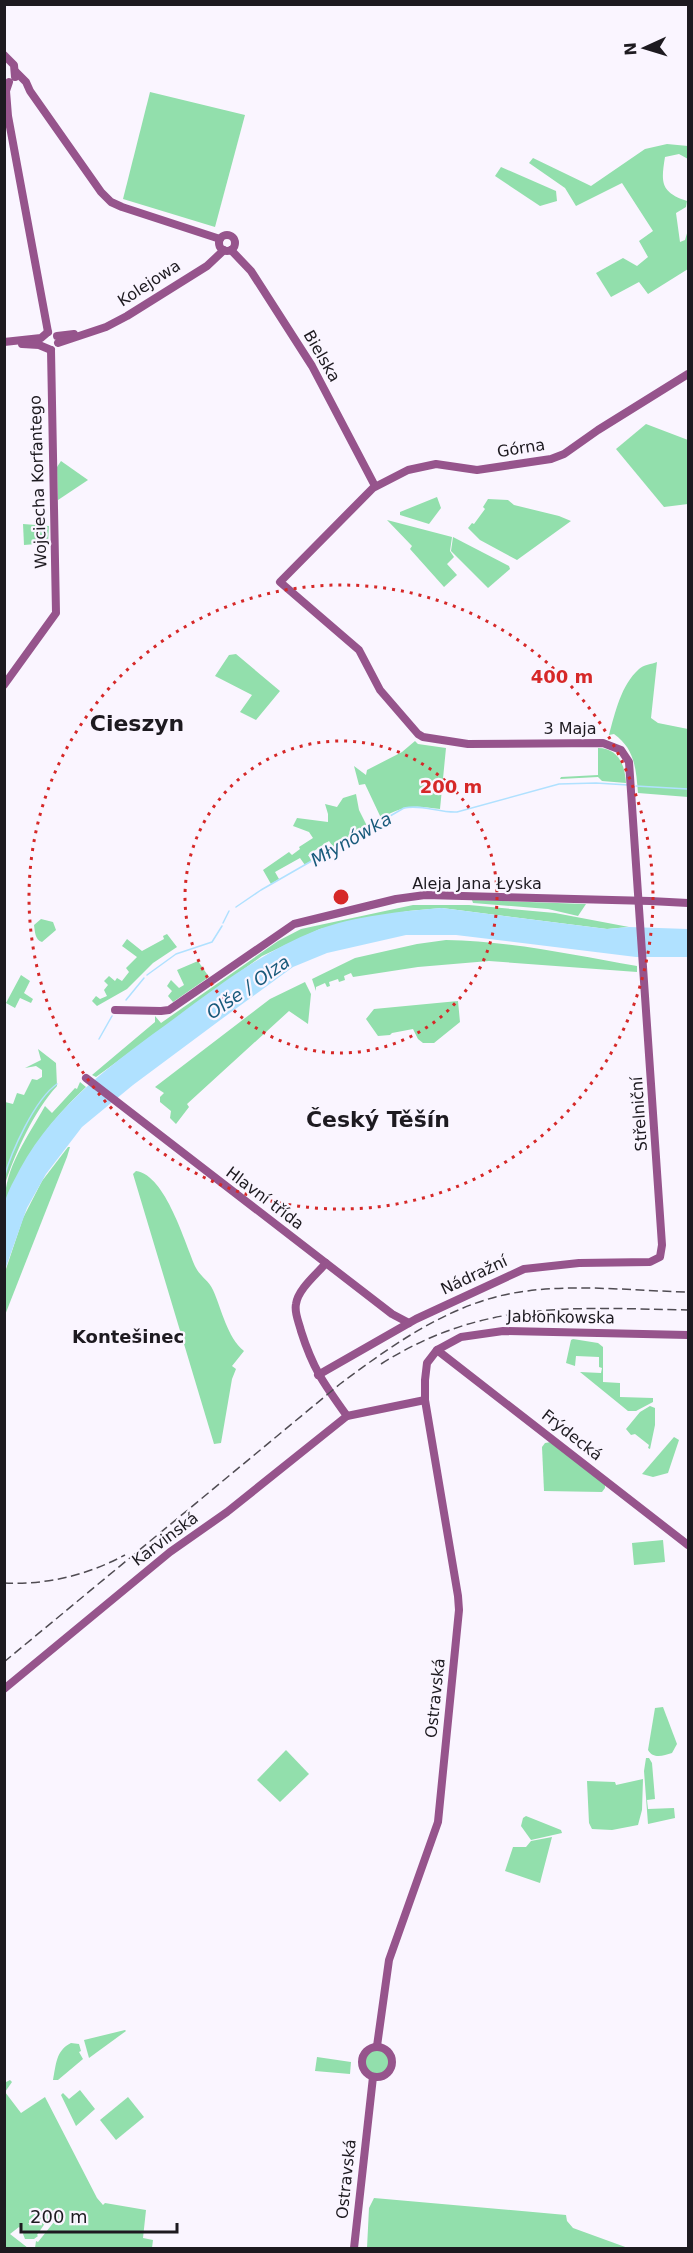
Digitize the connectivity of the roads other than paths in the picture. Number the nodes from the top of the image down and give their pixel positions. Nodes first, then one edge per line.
1 (5, 56) edge
2 (11, 79) edge
3 (4, 105) edge
4 (8, 117) junction
5 (226, 246) junction
6 (58, 340) junction
7 (45, 341) junction
8 (7, 342) edge
9 (688, 374) edge
10 (375, 486) junction
11 (280, 582) joint
12 (4, 685) edge
13 (638, 900) junction
14 (688, 903) edge
15 (640, 914) joint
16 (115, 1010) dead end
17 (86, 1078) dead end
18 (659, 1260) joint
19 (326, 1263) junction
20 (392, 1314) junction
21 (409, 1323) junction
22 (389, 1334) junction
23 (688, 1335) edge
24 (437, 1350) junction
25 (318, 1375) junction
26 (425, 1400) junction
27 (347, 1416) junction
28 (688, 1545) edge
29 (4, 1689) edge
30 (377, 2046) junction
31 (373, 2077) junction
32 (354, 2248) edge

1 - 2 street
2 - 4 street, Wojciecha Korfantego
2 - 5 street
3 - 4 street, Wojciecha Korfantego
4 - 7 street, Wojciecha Korfantego
5 - 6 street, Kolejowa
5 - 10 street, Bielska
6 - 7 street
6 - 7 street
7 - 8 street
7 - 12 street, Wojciecha Korfantego
9 - 10 street, Górna
10 - 11 street, Górna
11 - 13 street, 3 Maja
13 - 14 street, Aleja Jana Łyska
13 - 15 street, 3 Maja
13 - 16 street, Aleja Jana Łyska
15 - 18 street, Střelniční
17 - 19 street, Hlavní třída
18 - 21 street, Nádražní
19 - 20 street, Hlavní třída
19 - 25 street
20 - 21 street, Hlavní třída
20 - 22 street
21 - 22 street, Nádražní
22 - 25 street, Nádražní
23 - 24 street, Jabłonkowska
24 - 26 street, Ostravská
24 - 28 street, Frýdecká
25 - 27 street
26 - 27 street
26 - 30 street, Ostravská
27 - 29 street, Karvinská
30 - 31 street, Ostravská
30 - 31 street
31 - 32 street, Ostravská

